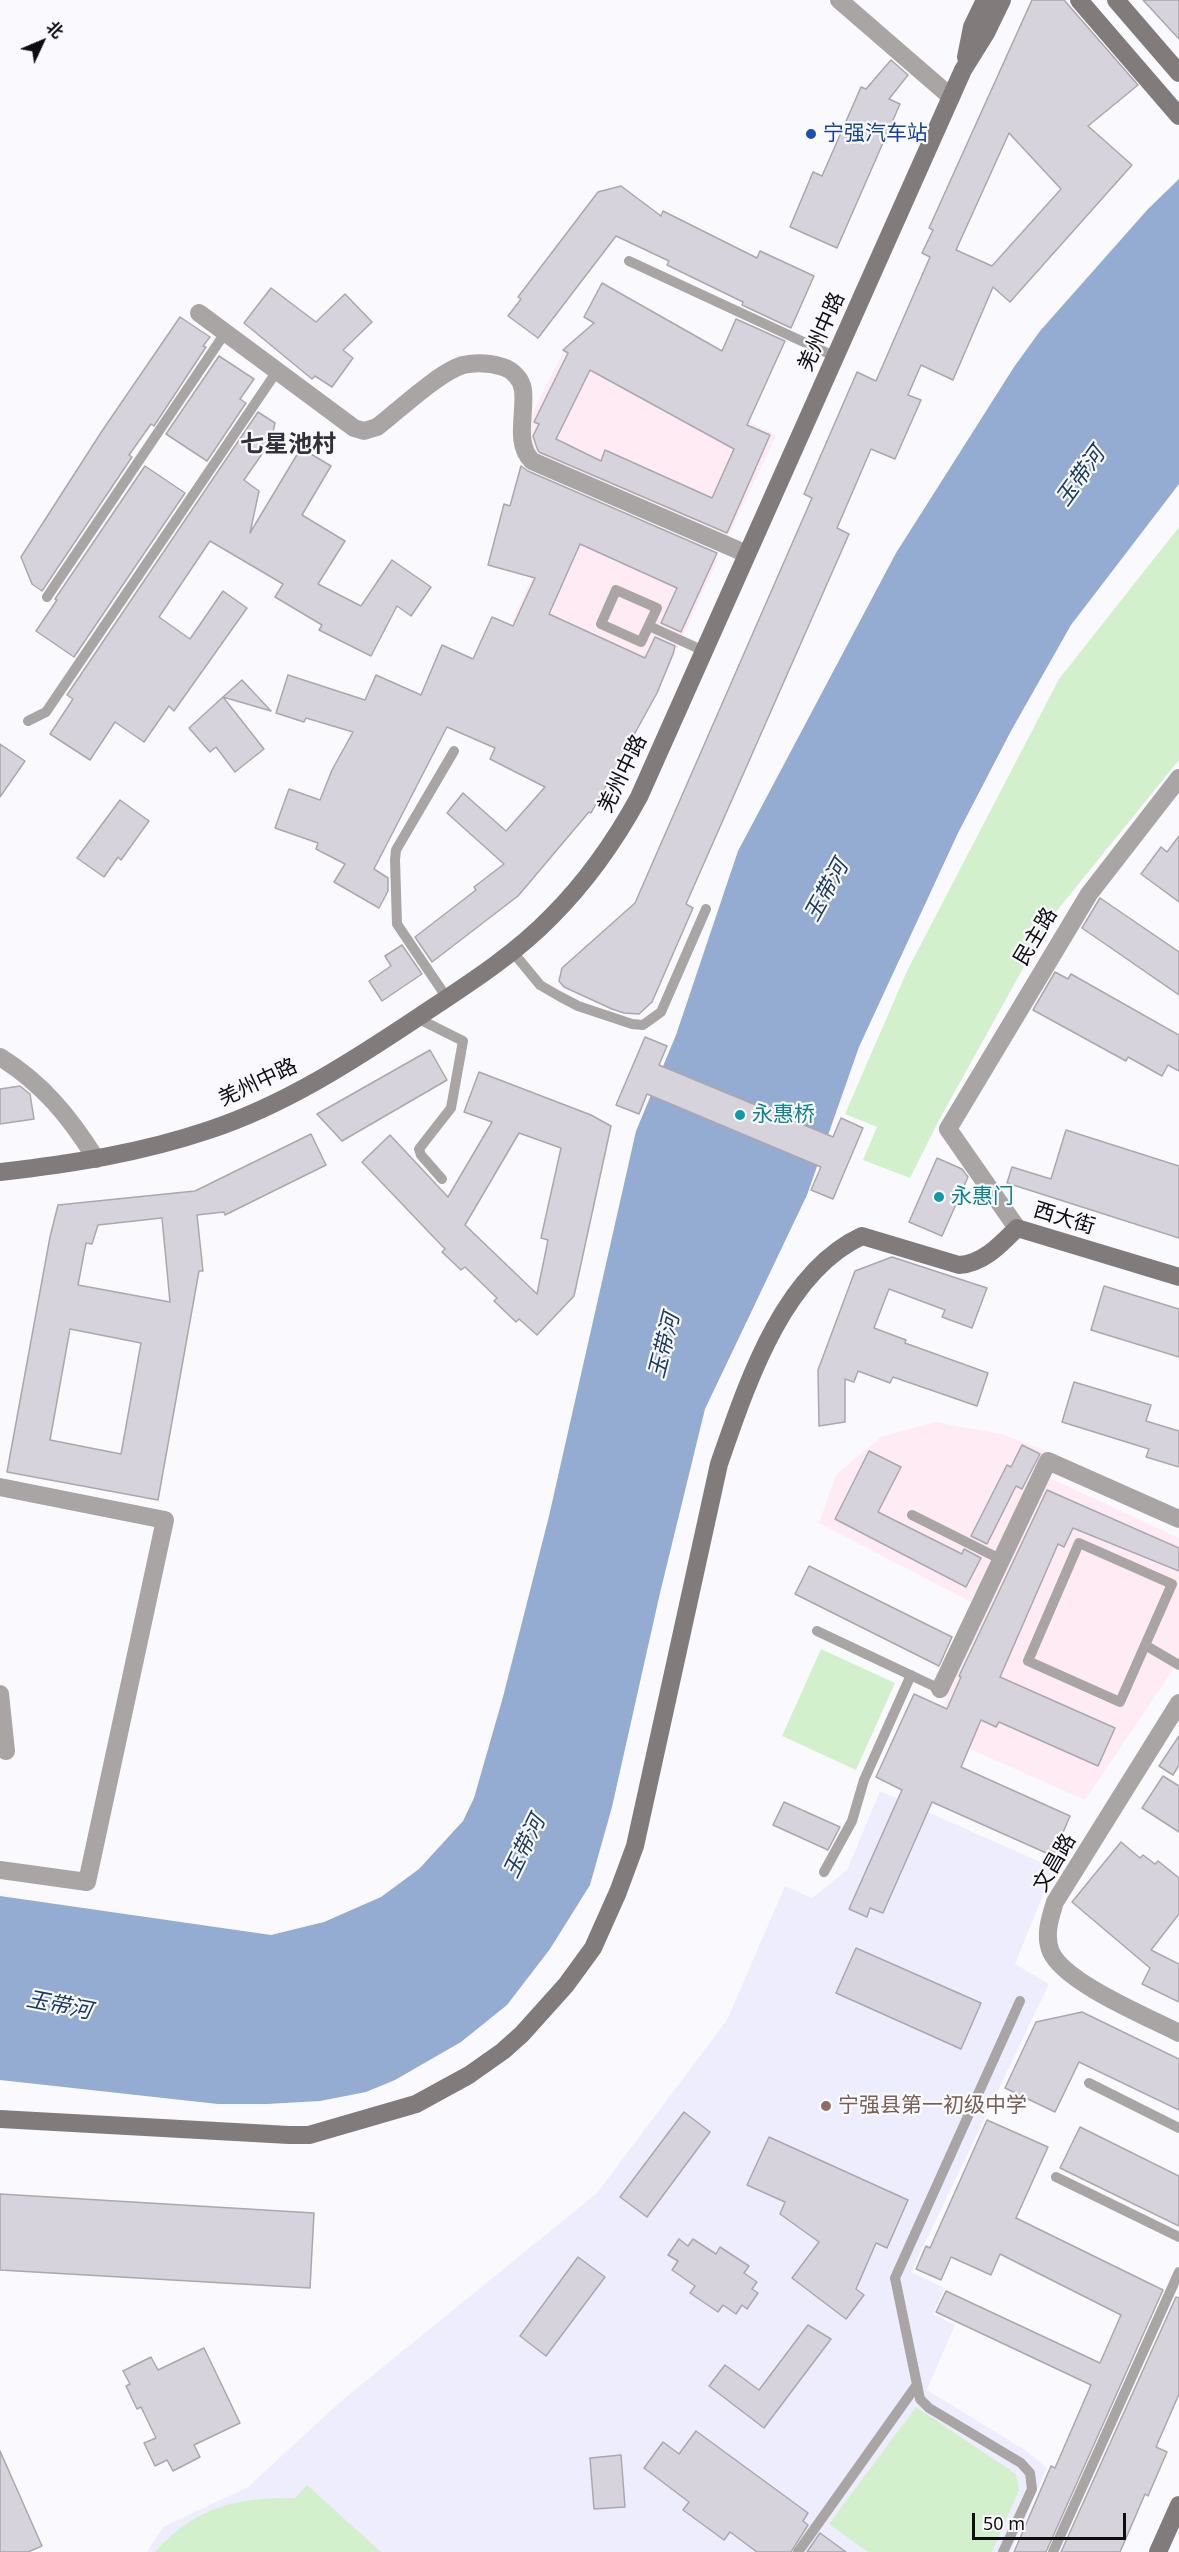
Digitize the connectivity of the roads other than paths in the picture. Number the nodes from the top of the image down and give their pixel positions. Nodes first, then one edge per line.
1 (839, 0) edge
2 (985, 0) edge
3 (1002, 0) edge
4 (1079, 0) edge
5 (1116, 0) edge
6 (963, 70) junction
7 (1179, 73) edge
8 (951, 97) junction
9 (1179, 116) edge
10 (629, 261) dead end
11 (199, 313) dead end
12 (225, 333) junction
13 (836, 357) junction
14 (277, 371) junction
15 (747, 554) junction
16 (46, 597) dead end
17 (648, 626) junction
18 (704, 651) junction
19 (28, 721) dead end
20 (454, 751) dead end
21 (1179, 778) edge
22 (705, 909) dead end
23 (512, 951) junction
24 (447, 998) junction
25 (417, 1018) junction
26 (0, 1057) edge
27 (948, 1130) joint
28 (96, 1159) junction
29 (0, 1172) edge
30 (442, 1179) dead end
31 (1017, 1228) junction
32 (1179, 1277) edge
33 (0, 1487) edge
34 (912, 1515) dead end
35 (1179, 1519) edge
36 (1000, 1559) junction
37 (817, 1631) dead end
38 (1145, 1645) junction
39 (1179, 1665) edge
40 (911, 1675) junction
41 (940, 1689) joint
42 (0, 1694) edge
43 (1179, 1703) edge
44 (6, 1751) dead end
45 (0, 1870) edge
46 (824, 1872) dead end
47 (1020, 2001) dead end
48 (1179, 2033) edge
49 (1089, 2084) dead end
50 (0, 2119) edge
51 (1179, 2128) edge
52 (1056, 2177) dead end
53 (1179, 2237) edge
54 (1179, 2272) edge
55 (916, 2386) junction
56 (1179, 2505) edge
57 (798, 2552) edge
58 (1003, 2552) edge
59 (1053, 2552) edge
60 (1158, 2552) edge

1 - 8 street
2 - 6 street, 羌州中路
3 - 6 street, 羌州中路
4 - 9 street
5 - 7 street
6 - 8 street, 羌州中路
8 - 13 street, 羌州中路
10 - 13 lane
11 - 12 street
12 - 14 street
12 - 16 lane
13 - 15 street, 羌州中路
14 - 15 street
14 - 19 lane
15 - 18 street, 羌州中路
17 - 17 lane
17 - 18 lane
18 - 23 street, 羌州中路
20 - 24 lane
21 - 27 street, 民主路
22 - 23 lane
23 - 24 street, 羌州中路
24 - 25 street, 羌州中路
25 - 28 street, 羌州中路
25 - 30 lane
26 - 28 street
27 - 31 street, 西大街
28 - 29 street, 羌州中路
31 - 32 street, 西大街
31 - 50 street
33 - 45 street
34 - 36 lane
35 - 36 street
36 - 41 street
37 - 40 lane
38 - 38 lane
38 - 39 lane
40 - 41 lane
40 - 46 lane
42 - 44 street
43 - 48 street, 文昌路
47 - 55 lane
49 - 51 lane
52 - 53 lane
54 - 59 lane
55 - 57 lane
55 - 58 lane
56 - 60 street

